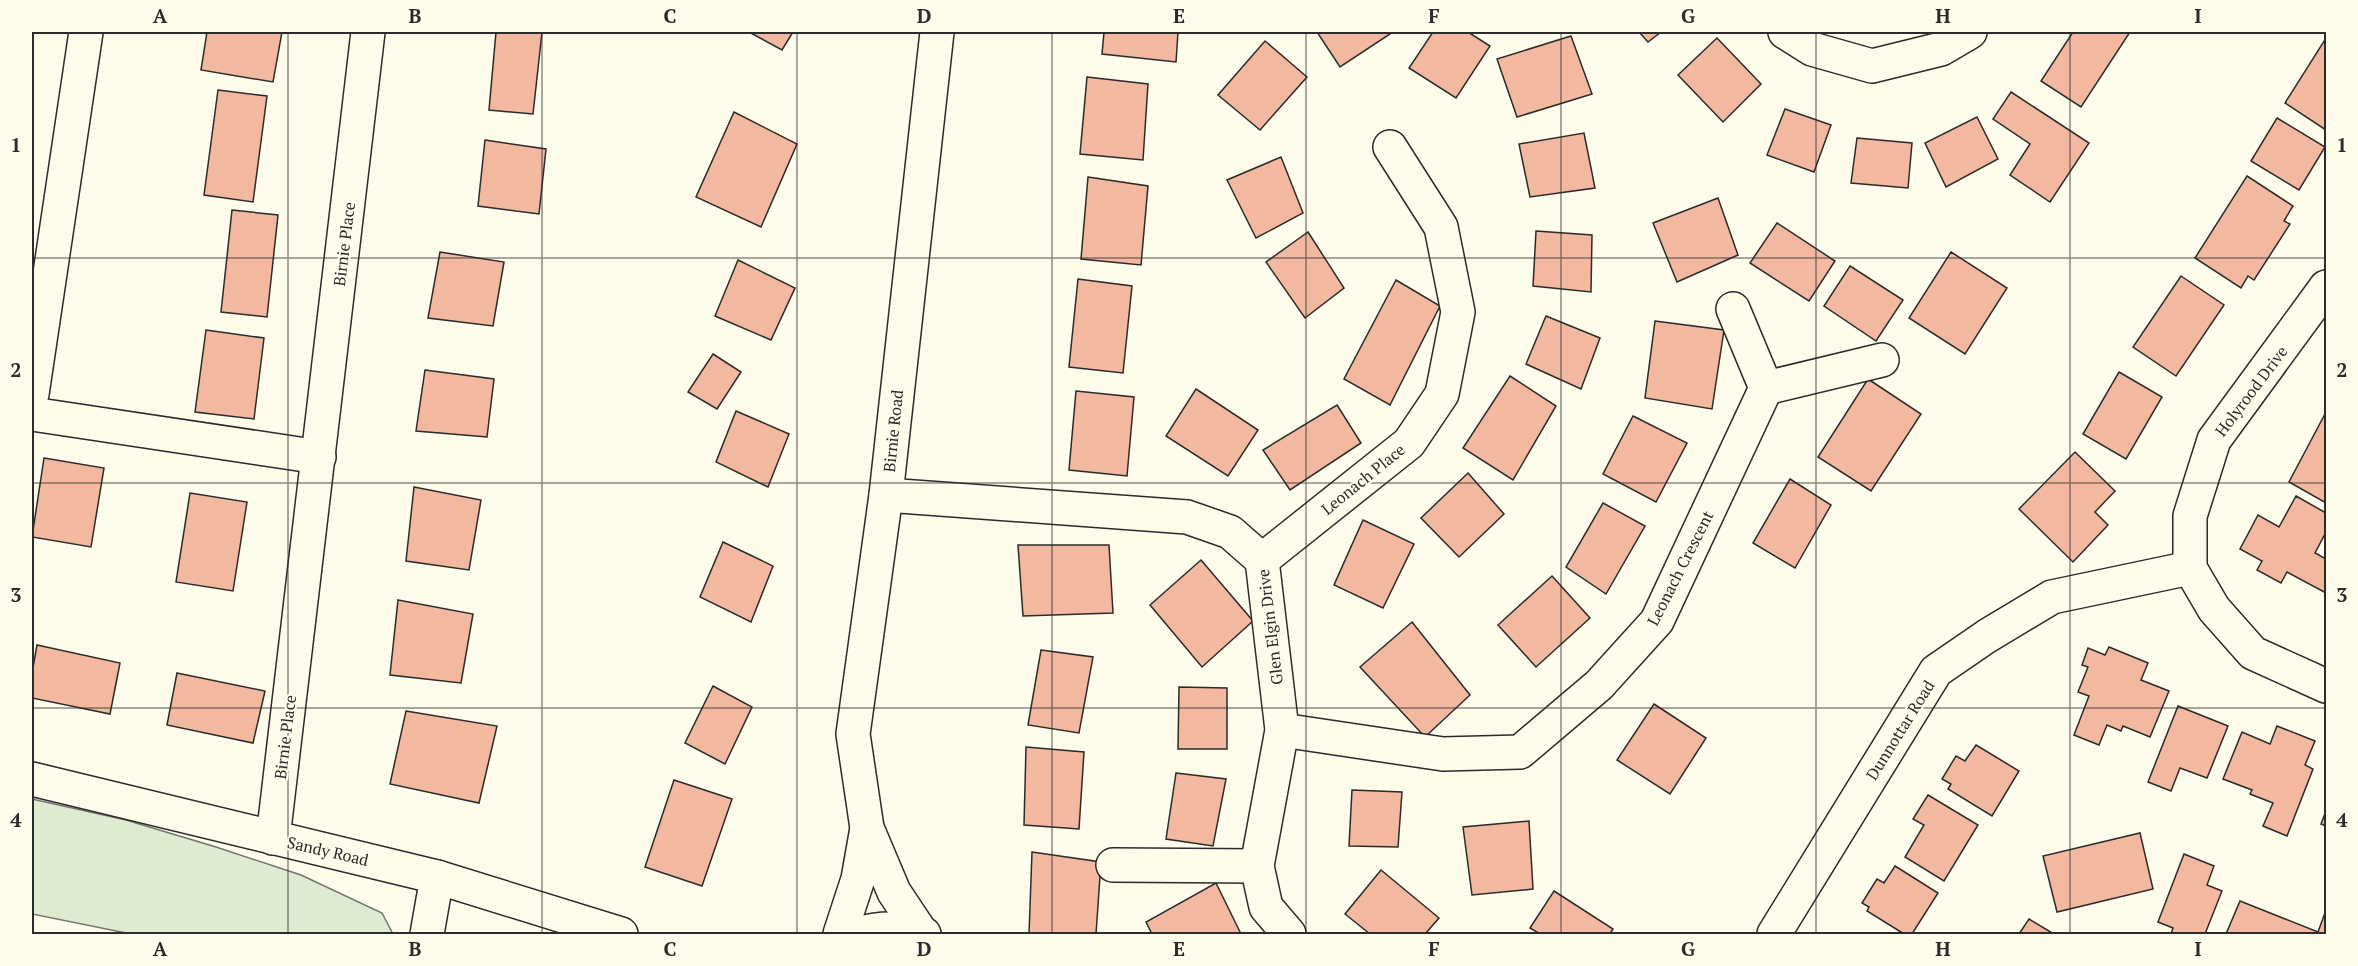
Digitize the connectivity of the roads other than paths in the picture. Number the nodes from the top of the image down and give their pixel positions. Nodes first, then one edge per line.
1 (86, 32) edge
2 (368, 32) edge
3 (937, 32) edge
4 (1785, 32) edge
5 (1970, 32) edge
6 (1390, 147) dead end
7 (2326, 287) edge
8 (1733, 309) dead end
9 (1882, 360) dead end
10 (1766, 388) junction
11 (32, 393) edge
12 (32, 414) edge
13 (319, 457) junction
14 (886, 495) junction
15 (1262, 560) junction
16 (2190, 568) junction
17 (2326, 686) edge
18 (1282, 729) junction
19 (32, 779) edge
20 (867, 828) junction
21 (273, 838) junction
22 (1113, 865) dead end
23 (1257, 866) junction
24 (437, 877) junction
25 (427, 934) edge
26 (621, 934) edge
27 (840, 934) edge
28 (858, 934) edge
29 (923, 934) edge
30 (1289, 934) edge
31 (1773, 934) edge

1 - 11 street
2 - 13 street, Birnie Place
3 - 14 street, Birnie Road
4 - 5 street
6 - 15 street, Leonach Place
7 - 16 street, Holyrood Drive
8 - 10 street
9 - 10 street
10 - 18 street, Leonach Crescent
12 - 13 street
13 - 21 street, Birnie Place
14 - 15 street, Glen Elgin Drive
14 - 20 street, Birnie Road
15 - 18 street, Glen Elgin Drive
16 - 17 street
16 - 31 street, Dunnottar Road
18 - 23 street, Glen Elgin Drive
19 - 21 street, Sandy Road
20 - 27 street, Birnie Road
20 - 29 street, Birnie Road
21 - 24 street, Sandy Road
22 - 23 street
23 - 30 street, Glen Elgin Drive
24 - 25 street
24 - 26 street, Sandy Road
28 - 29 street

